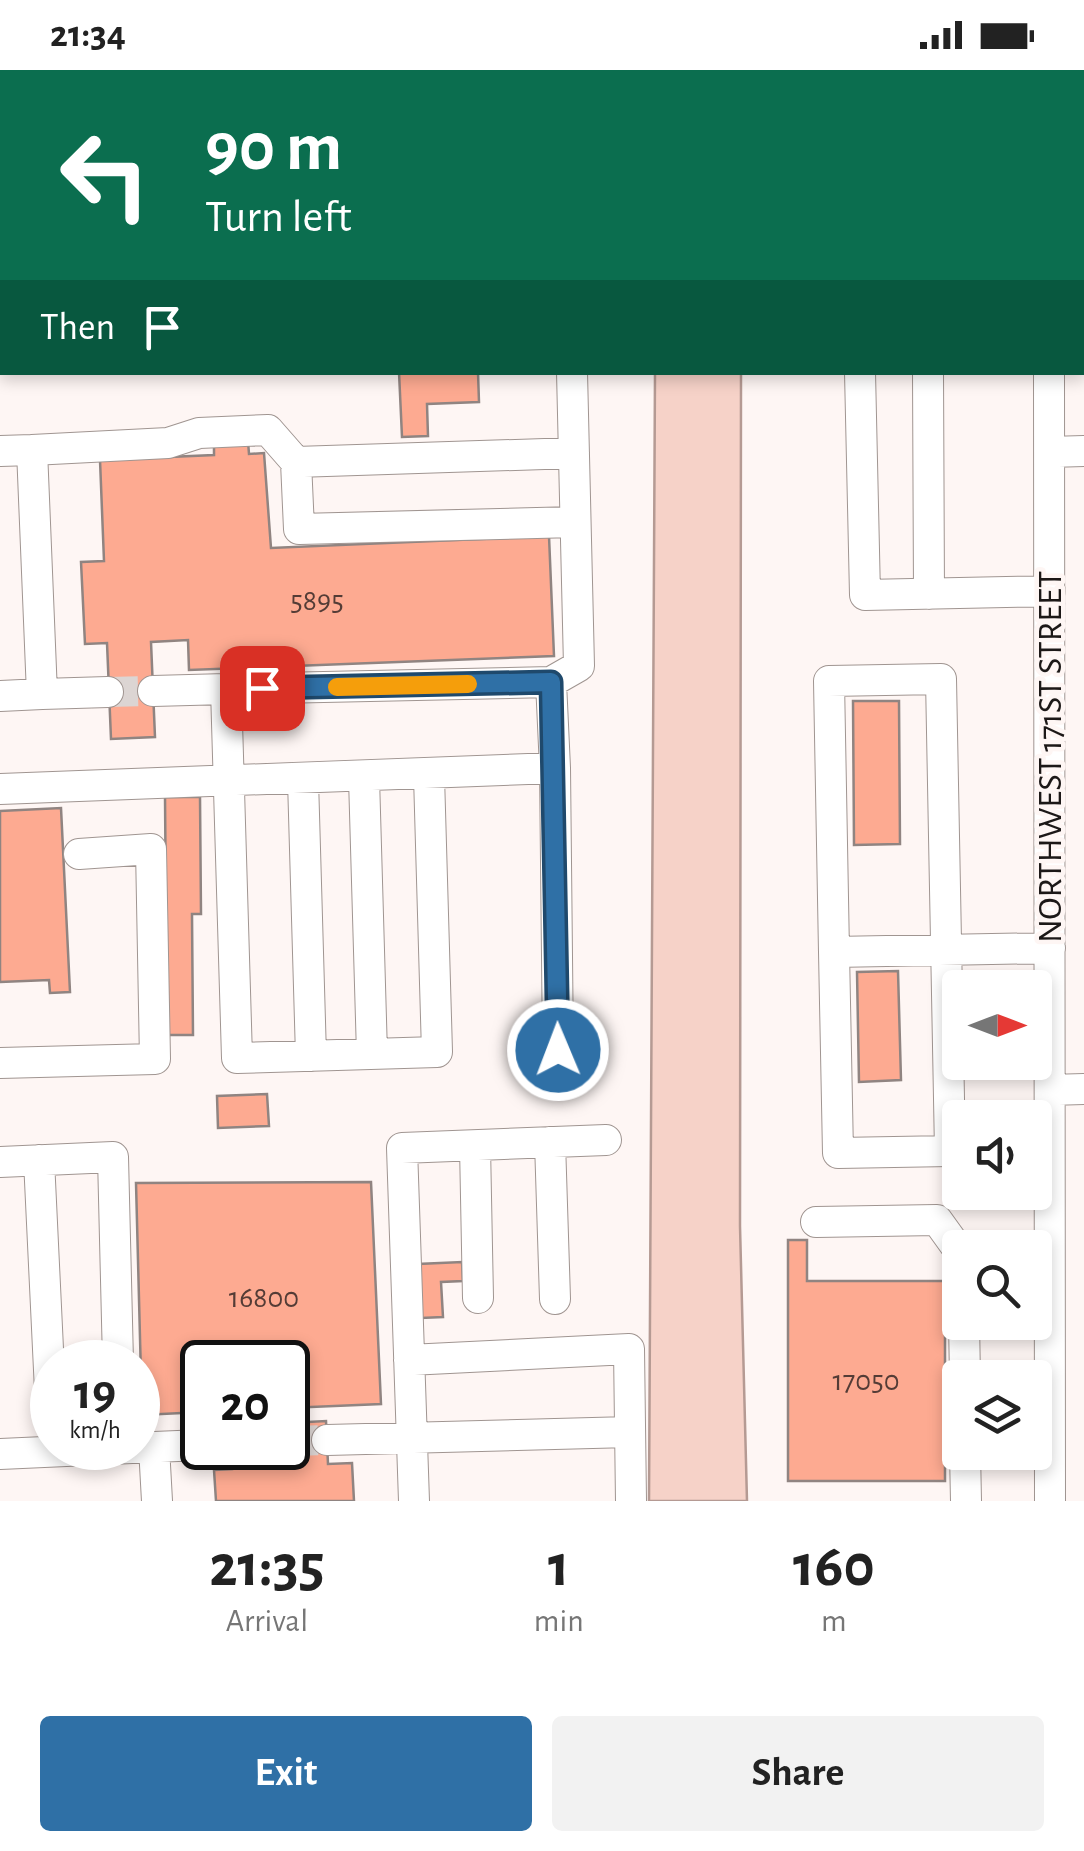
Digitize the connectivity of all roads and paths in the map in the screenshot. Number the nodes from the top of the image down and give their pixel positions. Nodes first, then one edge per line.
1 (572, 375) edge
2 (860, 375) edge
3 (928, 375) edge
4 (1050, 375) edge
5 (32, 450) junction
6 (0, 451) edge
7 (1084, 451) edge
8 (1050, 452) junction
9 (574, 453) junction
10 (296, 462) junction
11 (576, 522) junction
12 (1050, 591) junction
13 (930, 594) junction
14 (551, 682) junction
15 (226, 689) junction
16 (153, 691) tunnel mouth
17 (108, 692) tunnel mouth
18 (42, 694) junction
19 (0, 696) edge
20 (555, 768) junction
21 (429, 776) junction
22 (364, 778) junction
23 (303, 780) junction
24 (229, 782) junction
25 (0, 789) edge
26 (78, 854) dead end
27 (1050, 948) junction
28 (946, 950) junction
29 (834, 952) junction
30 (558, 1050) dead end
31 (372, 1054) junction
32 (310, 1056) junction
33 (0, 1064) edge
34 (1084, 1089) edge
35 (1050, 1090) junction
36 (606, 1140) dead end
37 (550, 1142) junction
38 (475, 1146) junction
39 (39, 1160) junction
40 (0, 1162) edge
41 (816, 1222) dead end
42 (944, 1230) edge
43 (1043, 1230) edge
44 (478, 1298) dead end
45 (555, 1299) dead end
46 (48, 1340) edge
47 (117, 1340) edge
48 (1045, 1340) edge
49 (409, 1360) junction
50 (630, 1432) junction
51 (412, 1439) junction
52 (326, 1440) tunnel mouth
53 (30, 1452) edge
54 (0, 1454) edge
55 (155, 1470) edge
56 (965, 1470) edge
57 (157, 1501) edge
58 (414, 1501) edge
59 (632, 1501) edge
60 (966, 1501) edge
61 (1050, 1501) edge

1 - 9 street
2 - 13 street
3 - 13 street
4 - 8 street, NORTHWEST 171ST STREET
5 - 6 street
5 - 10 street
5 - 18 street
7 - 8 street
8 - 12 street, NORTHWEST 171ST STREET
9 - 10 street
9 - 11 street
10 - 11 street
11 - 14 street
12 - 13 street
12 - 27 street, NORTHWEST 171ST STREET
14 - 15 street
14 - 20 street
15 - 16 street
15 - 24 street
17 - 18 street
18 - 19 street
20 - 21 street
20 - 30 street
21 - 22 street
21 - 31 street
22 - 23 street
22 - 31 street
23 - 24 street
23 - 32 street
24 - 25 street
24 - 32 street
26 - 33 street
27 - 28 street
27 - 35 street, NORTHWEST 171ST STREET
28 - 29 street
28 - 29 street
28 - 29 street
31 - 32 street
34 - 35 street
35 - 43 street, NORTHWEST 171ST STREET
36 - 37 street
37 - 38 street
37 - 45 street
38 - 44 street
38 - 49 street
39 - 40 street
39 - 46 street
39 - 47 street
41 - 42 street
48 - 61 street, NORTHWEST 171ST STREET
49 - 50 street
49 - 51 street
50 - 51 street
50 - 59 street
51 - 52 street
51 - 58 street
53 - 54 street
55 - 57 street
56 - 60 street

